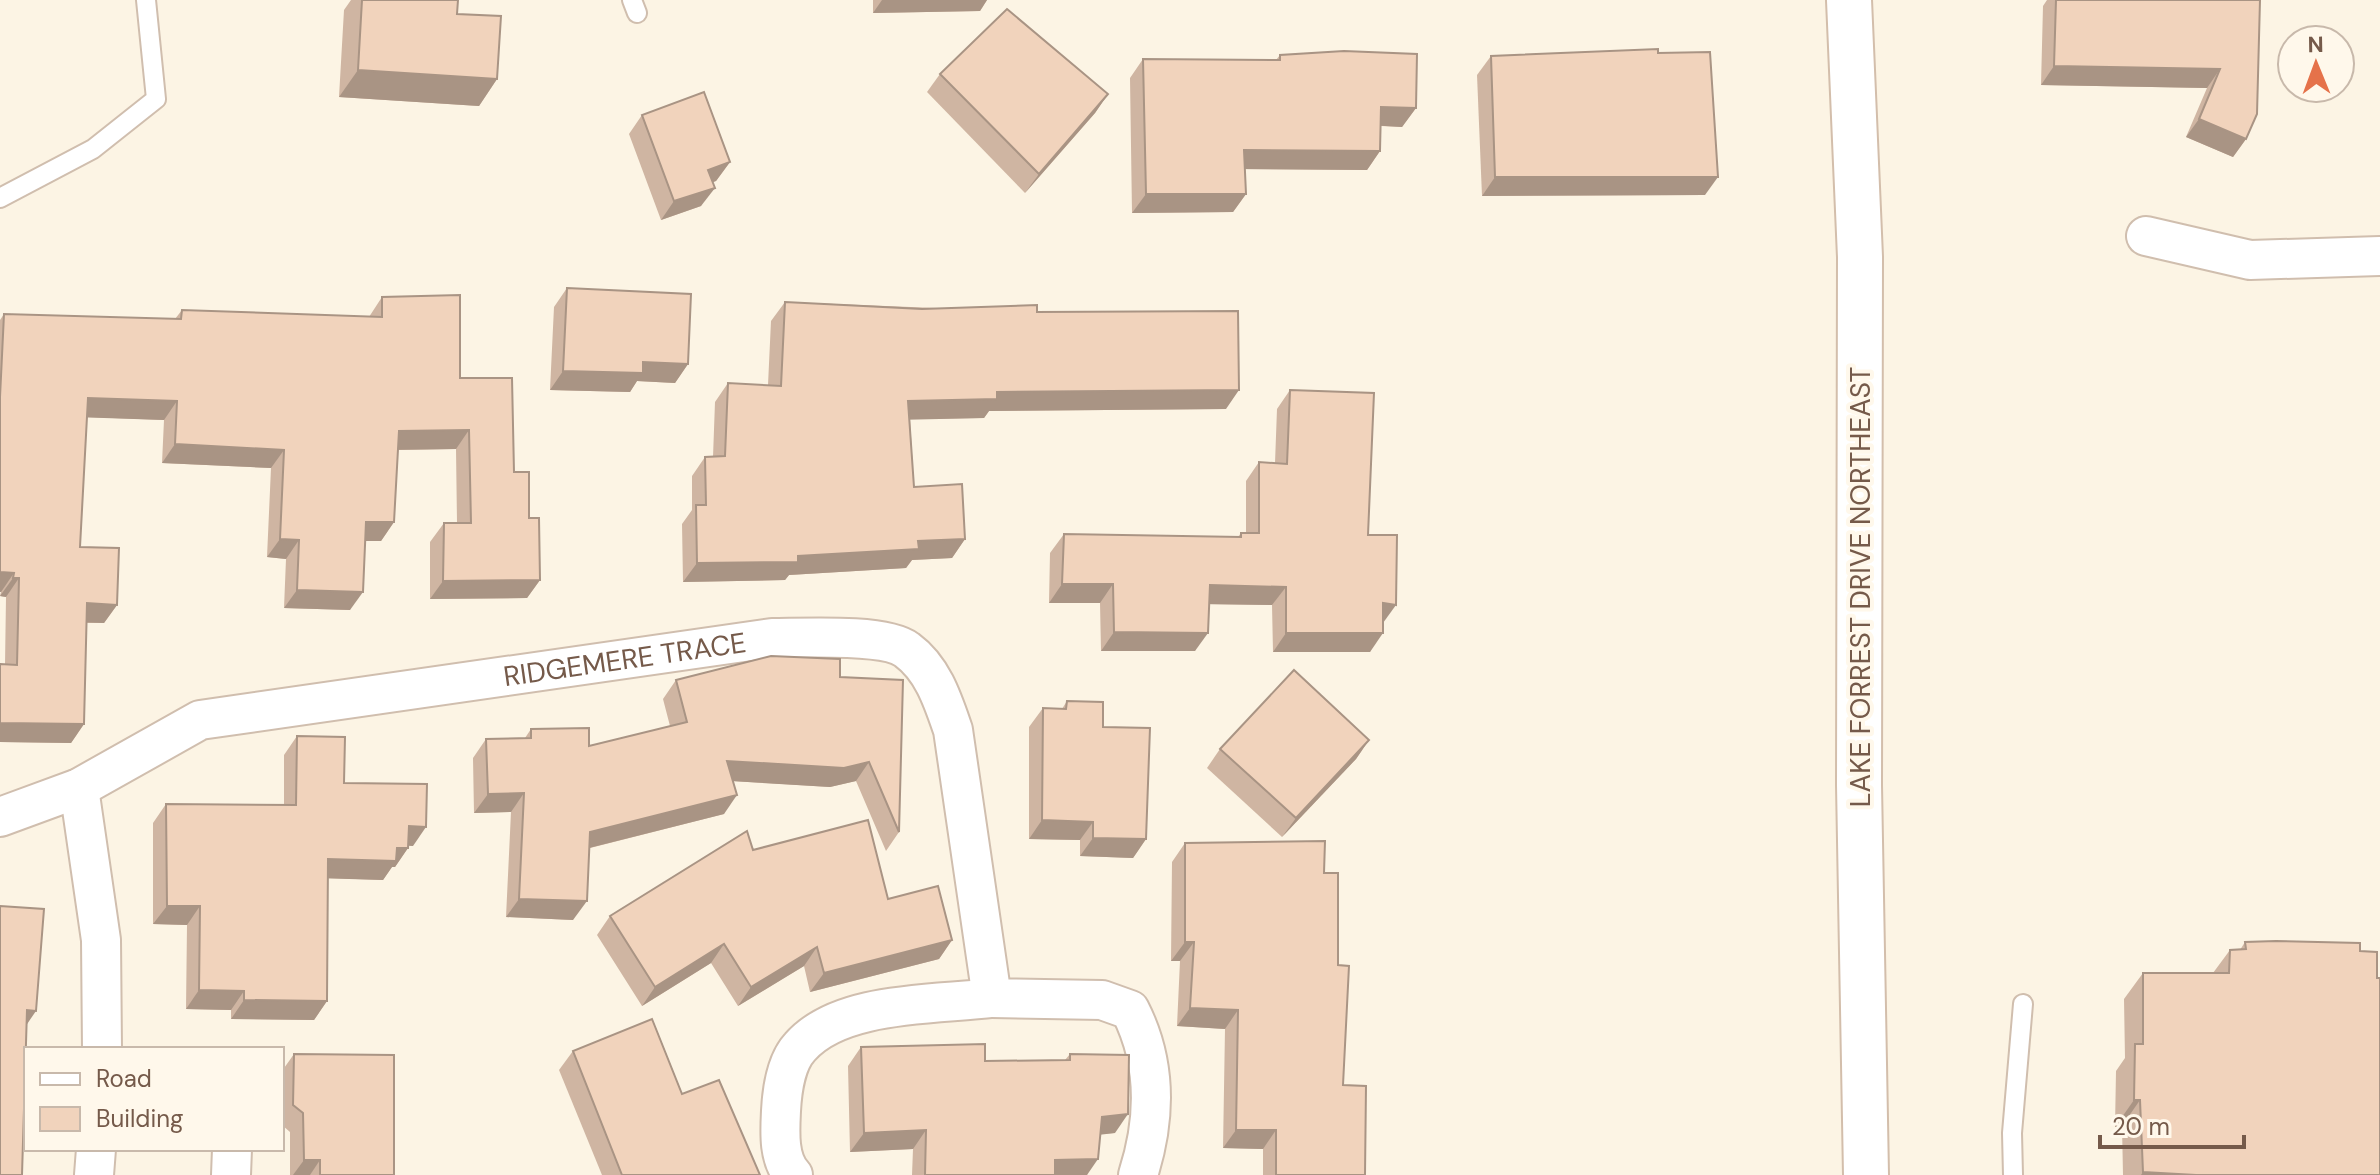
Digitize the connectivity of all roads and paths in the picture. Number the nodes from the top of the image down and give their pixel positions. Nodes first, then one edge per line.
1 (146, 0) edge
2 (1849, 0) edge
3 (0, 198) edge
4 (2146, 236) dead end
5 (2380, 256) edge
6 (79, 788) junction
7 (0, 817) edge
8 (992, 998) junction
9 (2023, 1004) dead end
10 (102, 1047) edge
11 (96, 1151) edge
12 (232, 1151) edge
13 (94, 1175) edge
14 (231, 1175) edge
15 (793, 1175) edge
16 (1138, 1175) edge
17 (1866, 1175) edge
18 (2013, 1175) edge

1 - 3 lane
2 - 17 street, LAKE FORREST DRIVE NORTHEAST
4 - 5 street
6 - 7 street, RIDGEMERE TRACE
6 - 8 street, RIDGEMERE TRACE
6 - 10 street
8 - 15 street
8 - 16 street
9 - 18 lane
11 - 13 street
12 - 14 street

